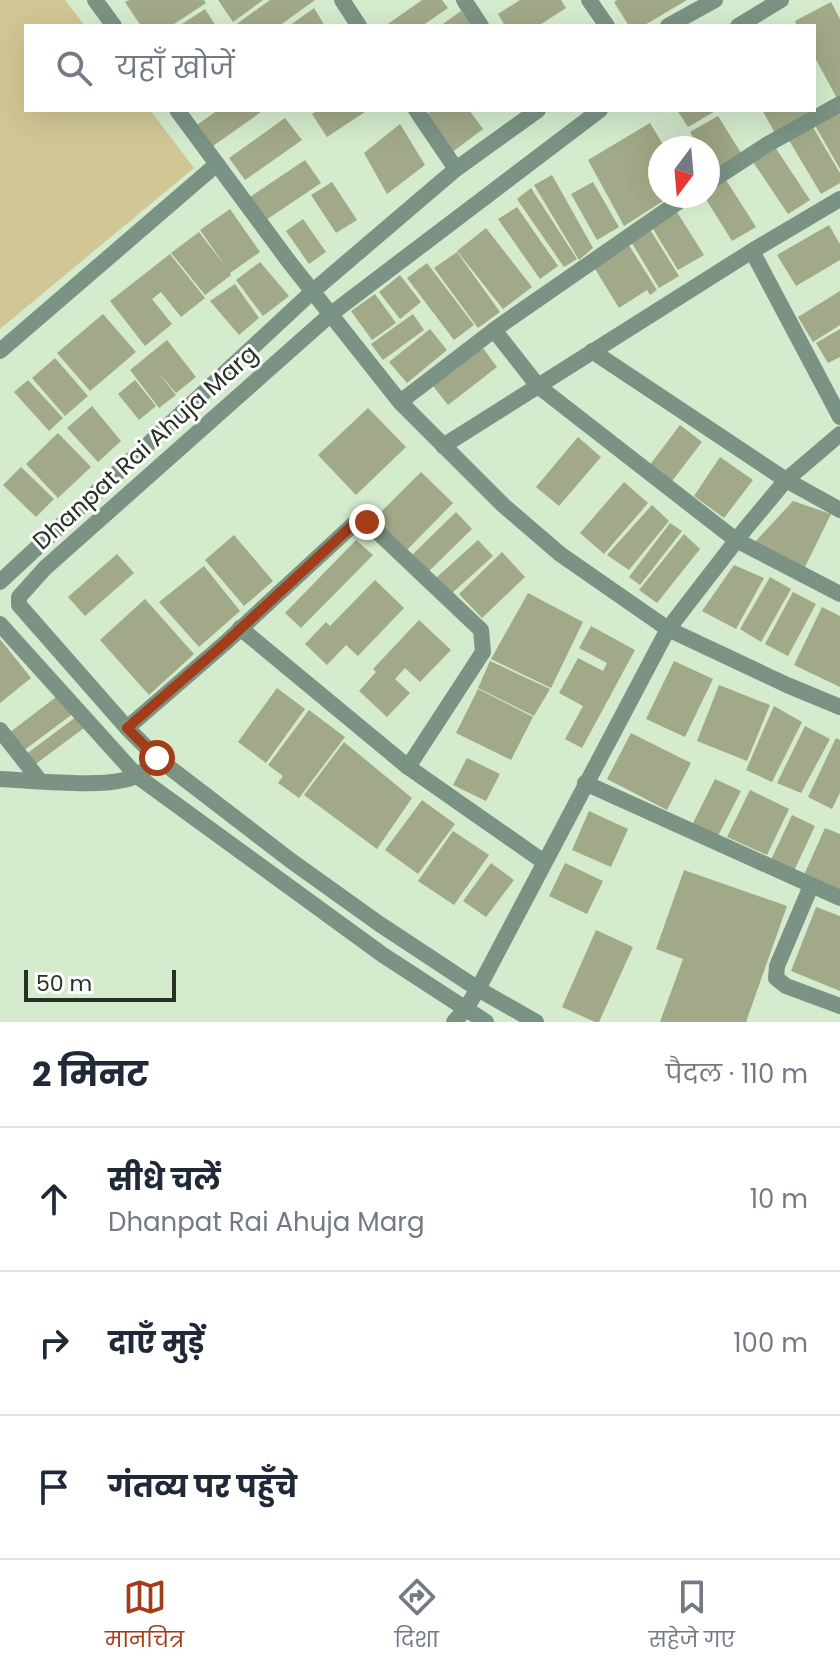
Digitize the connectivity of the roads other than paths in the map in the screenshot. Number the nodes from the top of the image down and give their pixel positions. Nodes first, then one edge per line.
1 (342, 0) edge
2 (464, 0) edge
3 (589, 0) edge
4 (715, 0) edge
5 (781, 0) edge
6 (98, 1) edge
7 (113, 24) edge
8 (358, 24) edge
9 (480, 24) edge
10 (606, 24) edge
11 (672, 24) edge
12 (741, 24) edge
13 (840, 104) edge
14 (178, 112) edge
15 (417, 112) edge
16 (535, 112) edge
17 (597, 112) edge
18 (217, 164) junction
19 (456, 169) junction
20 (720, 175) edge
21 (840, 199) edge
22 (670, 208) edge
23 (752, 251) junction
24 (313, 291) junction
25 (331, 314) junction
26 (494, 330) junction
27 (0, 351) edge
28 (592, 351) junction
29 (538, 386) junction
30 (400, 402) junction
31 (840, 417) edge
32 (840, 434) edge
33 (443, 446) junction
34 (786, 480) junction
35 (840, 510) edge
36 (736, 540) junction
37 (0, 582) edge
38 (840, 594) edge
39 (0, 596) edge
40 (19, 597) junction
41 (0, 624) edge
42 (240, 628) junction
43 (668, 629) junction
44 (840, 707) edge
45 (127, 728) junction
46 (0, 730) edge
47 (157, 758) junction
48 (408, 767) junction
49 (137, 776) junction
50 (0, 779) edge
51 (40, 781) junction
52 (585, 783) junction
53 (544, 862) junction
54 (811, 886) junction
55 (840, 898) edge
56 (478, 989) junction
57 (840, 1006) edge
58 (459, 1016) edge
59 (486, 1022) edge
60 (536, 1022) edge

1 - 8 street
2 - 9 street
3 - 10 street
4 - 11 street
5 - 12 street
6 - 7 street
13 - 20 street
14 - 18 street
15 - 19 street
16 - 19 street, Dhanpat Rai Ahuja Marg
17 - 25 street, Dhanpat Rai Ahuja Marg
18 - 24 street
18 - 27 street
19 - 24 street, Dhanpat Rai Ahuja Marg
21 - 23 street
22 - 26 street
23 - 28 street
23 - 31 street
24 - 25 street
24 - 37 street, Dhanpat Rai Ahuja Marg
25 - 30 street
25 - 40 street, Dhanpat Rai Ahuja Marg
26 - 29 street
26 - 30 street
28 - 29 street
28 - 34 street
29 - 33 street
29 - 36 street
30 - 33 street
32 - 34 street
33 - 43 street
34 - 35 street
34 - 36 street
36 - 38 street
36 - 43 street
39 - 40 street
40 - 45 street
41 - 49 street
42 - 45 street
42 - 48 street
42 - 48 street
43 - 44 street
43 - 52 street
45 - 47 street
46 - 51 street
47 - 49 street
47 - 56 street
48 - 53 street
49 - 51 street
49 - 58 street
50 - 51 street
52 - 53 street
52 - 54 street
53 - 56 street
54 - 55 street
54 - 57 street
56 - 58 street
56 - 60 street
58 - 59 street

